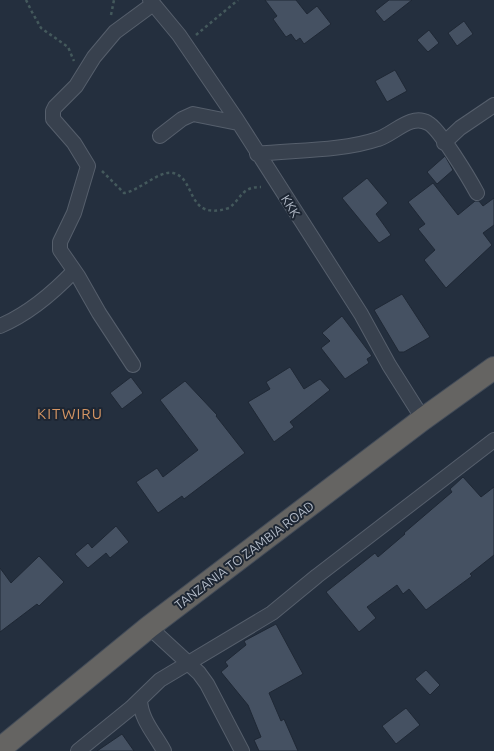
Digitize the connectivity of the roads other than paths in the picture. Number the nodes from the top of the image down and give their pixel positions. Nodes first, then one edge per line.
1 (152, 2) edge
2 (494, 105) edge
3 (238, 123) junction
4 (160, 136) dead end
5 (444, 143) junction
6 (257, 154) junction
7 (477, 193) dead end
8 (74, 271) junction
9 (0, 326) edge
10 (133, 365) dead end
11 (494, 368) edge
12 (423, 419) junction
13 (494, 440) edge
14 (149, 627) junction
15 (188, 663) junction
16 (140, 700) junction
17 (0, 749) edge
18 (78, 751) edge
19 (164, 751) edge
20 (242, 751) edge

1 - 3 street, KKK
1 - 8 street
2 - 5 street
3 - 4 street
3 - 6 street, KKK
5 - 6 street
5 - 7 street
6 - 12 street, KKK
8 - 9 street
8 - 10 street
11 - 12 highway, TANZANIA TO ZAMBIA ROAD
12 - 14 highway, TANZANIA TO ZAMBIA ROAD
13 - 15 street
14 - 15 street
14 - 17 highway, TANZANIA TO ZAMBIA ROAD
15 - 16 street
15 - 20 street
16 - 18 street
16 - 19 street

